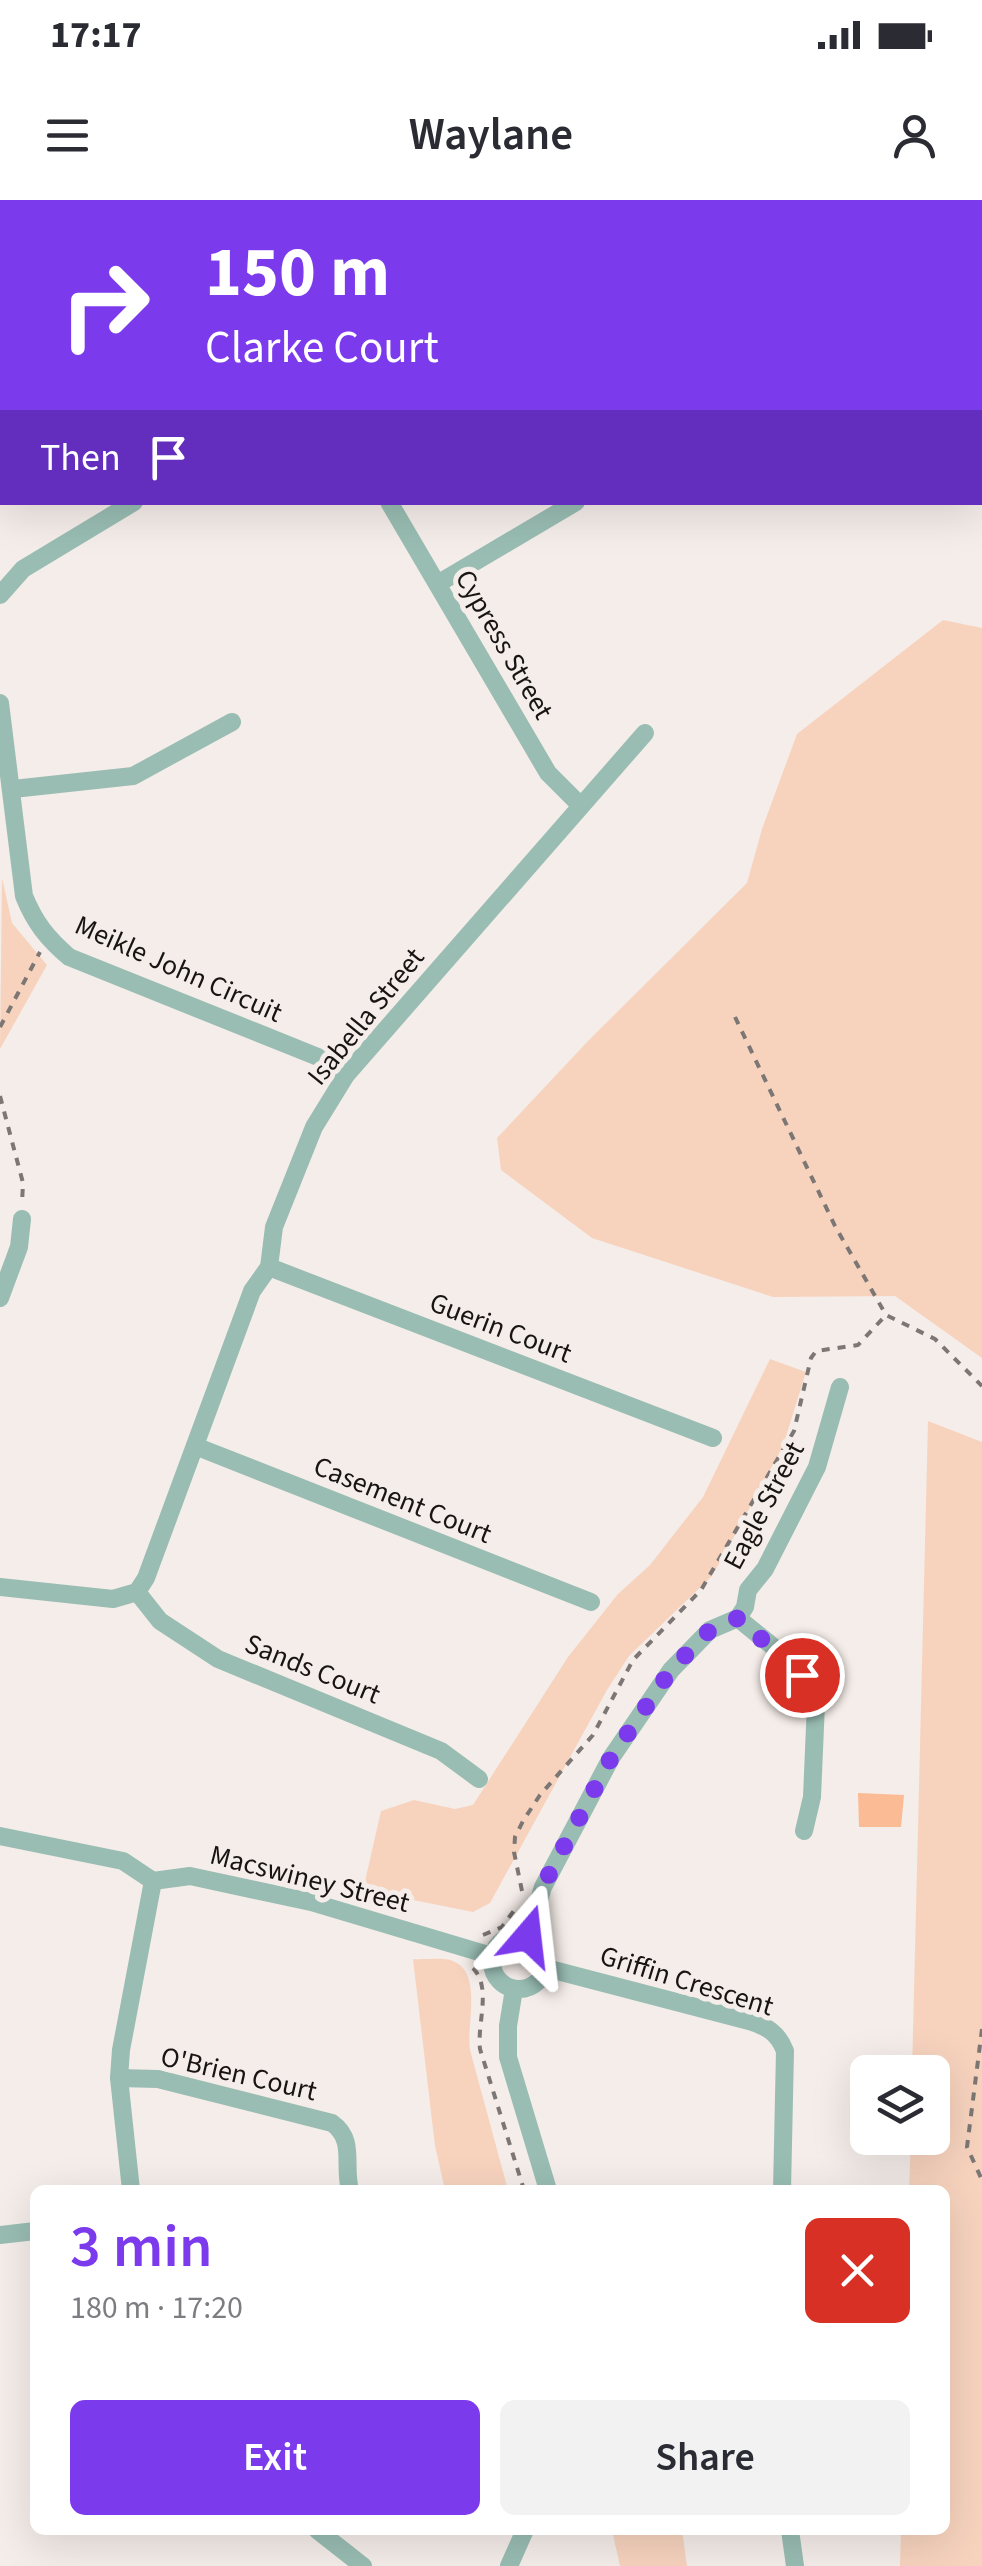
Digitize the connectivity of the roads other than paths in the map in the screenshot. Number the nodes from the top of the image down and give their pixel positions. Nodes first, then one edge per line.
1 (129, 505) edge
2 (391, 505) edge
3 (571, 505) edge
4 (439, 583) junction
5 (0, 595) edge
6 (0, 703) edge
7 (232, 722) dead end
8 (646, 733) dead end
9 (13, 789) junction
10 (581, 806) junction
11 (346, 1075) junction
12 (22, 1219) road end
13 (269, 1266) junction
14 (0, 1298) edge
15 (840, 1388) dead end
16 (713, 1438) dead end
17 (195, 1446) junction
18 (0, 1587) edge
19 (137, 1592) junction
20 (591, 1602) dead end
21 (738, 1618) junction
22 (479, 1779) dead end
23 (804, 1831) dead end
24 (0, 1836) edge
25 (153, 1881) junction
26 (528, 1936) junction
27 (492, 1956) junction
28 (546, 1968) junction
29 (514, 1989) junction
30 (119, 2078) junction
31 (130, 2185) edge
32 (348, 2185) edge
33 (546, 2185) edge
34 (782, 2185) edge
35 (30, 2231) edge
36 (0, 2234) edge
37 (324, 2535) edge
38 (523, 2535) edge
39 (791, 2535) edge
40 (363, 2566) edge
41 (509, 2566) edge
42 (795, 2566) edge

1 - 5 street
2 - 4 street, Cypress Street
3 - 4 street
4 - 10 street, Cypress Street
6 - 9 street, Meikle John Circuit
7 - 9 street
8 - 10 street, Isabella Street
9 - 11 street, Meikle John Circuit
10 - 11 street, Isabella Street
11 - 13 street, Isabella Street
12 - 14 street
13 - 16 street, Guerin Court
13 - 17 street, Isabella Street
15 - 21 street, Eagle Street
17 - 19 street, Isabella Street
17 - 20 street, Casement Court
18 - 19 street
19 - 22 street, Sands Court
21 - 23 street
21 - 26 street
24 - 25 street
25 - 27 street, Macswiney Street
25 - 30 street
26 - 27 street
26 - 28 street
27 - 29 street
28 - 29 street
28 - 34 street, Griffin Crescent
29 - 33 street
30 - 31 street
30 - 32 street, O'Brien Court
35 - 36 street
37 - 40 street
38 - 41 street
39 - 42 street

